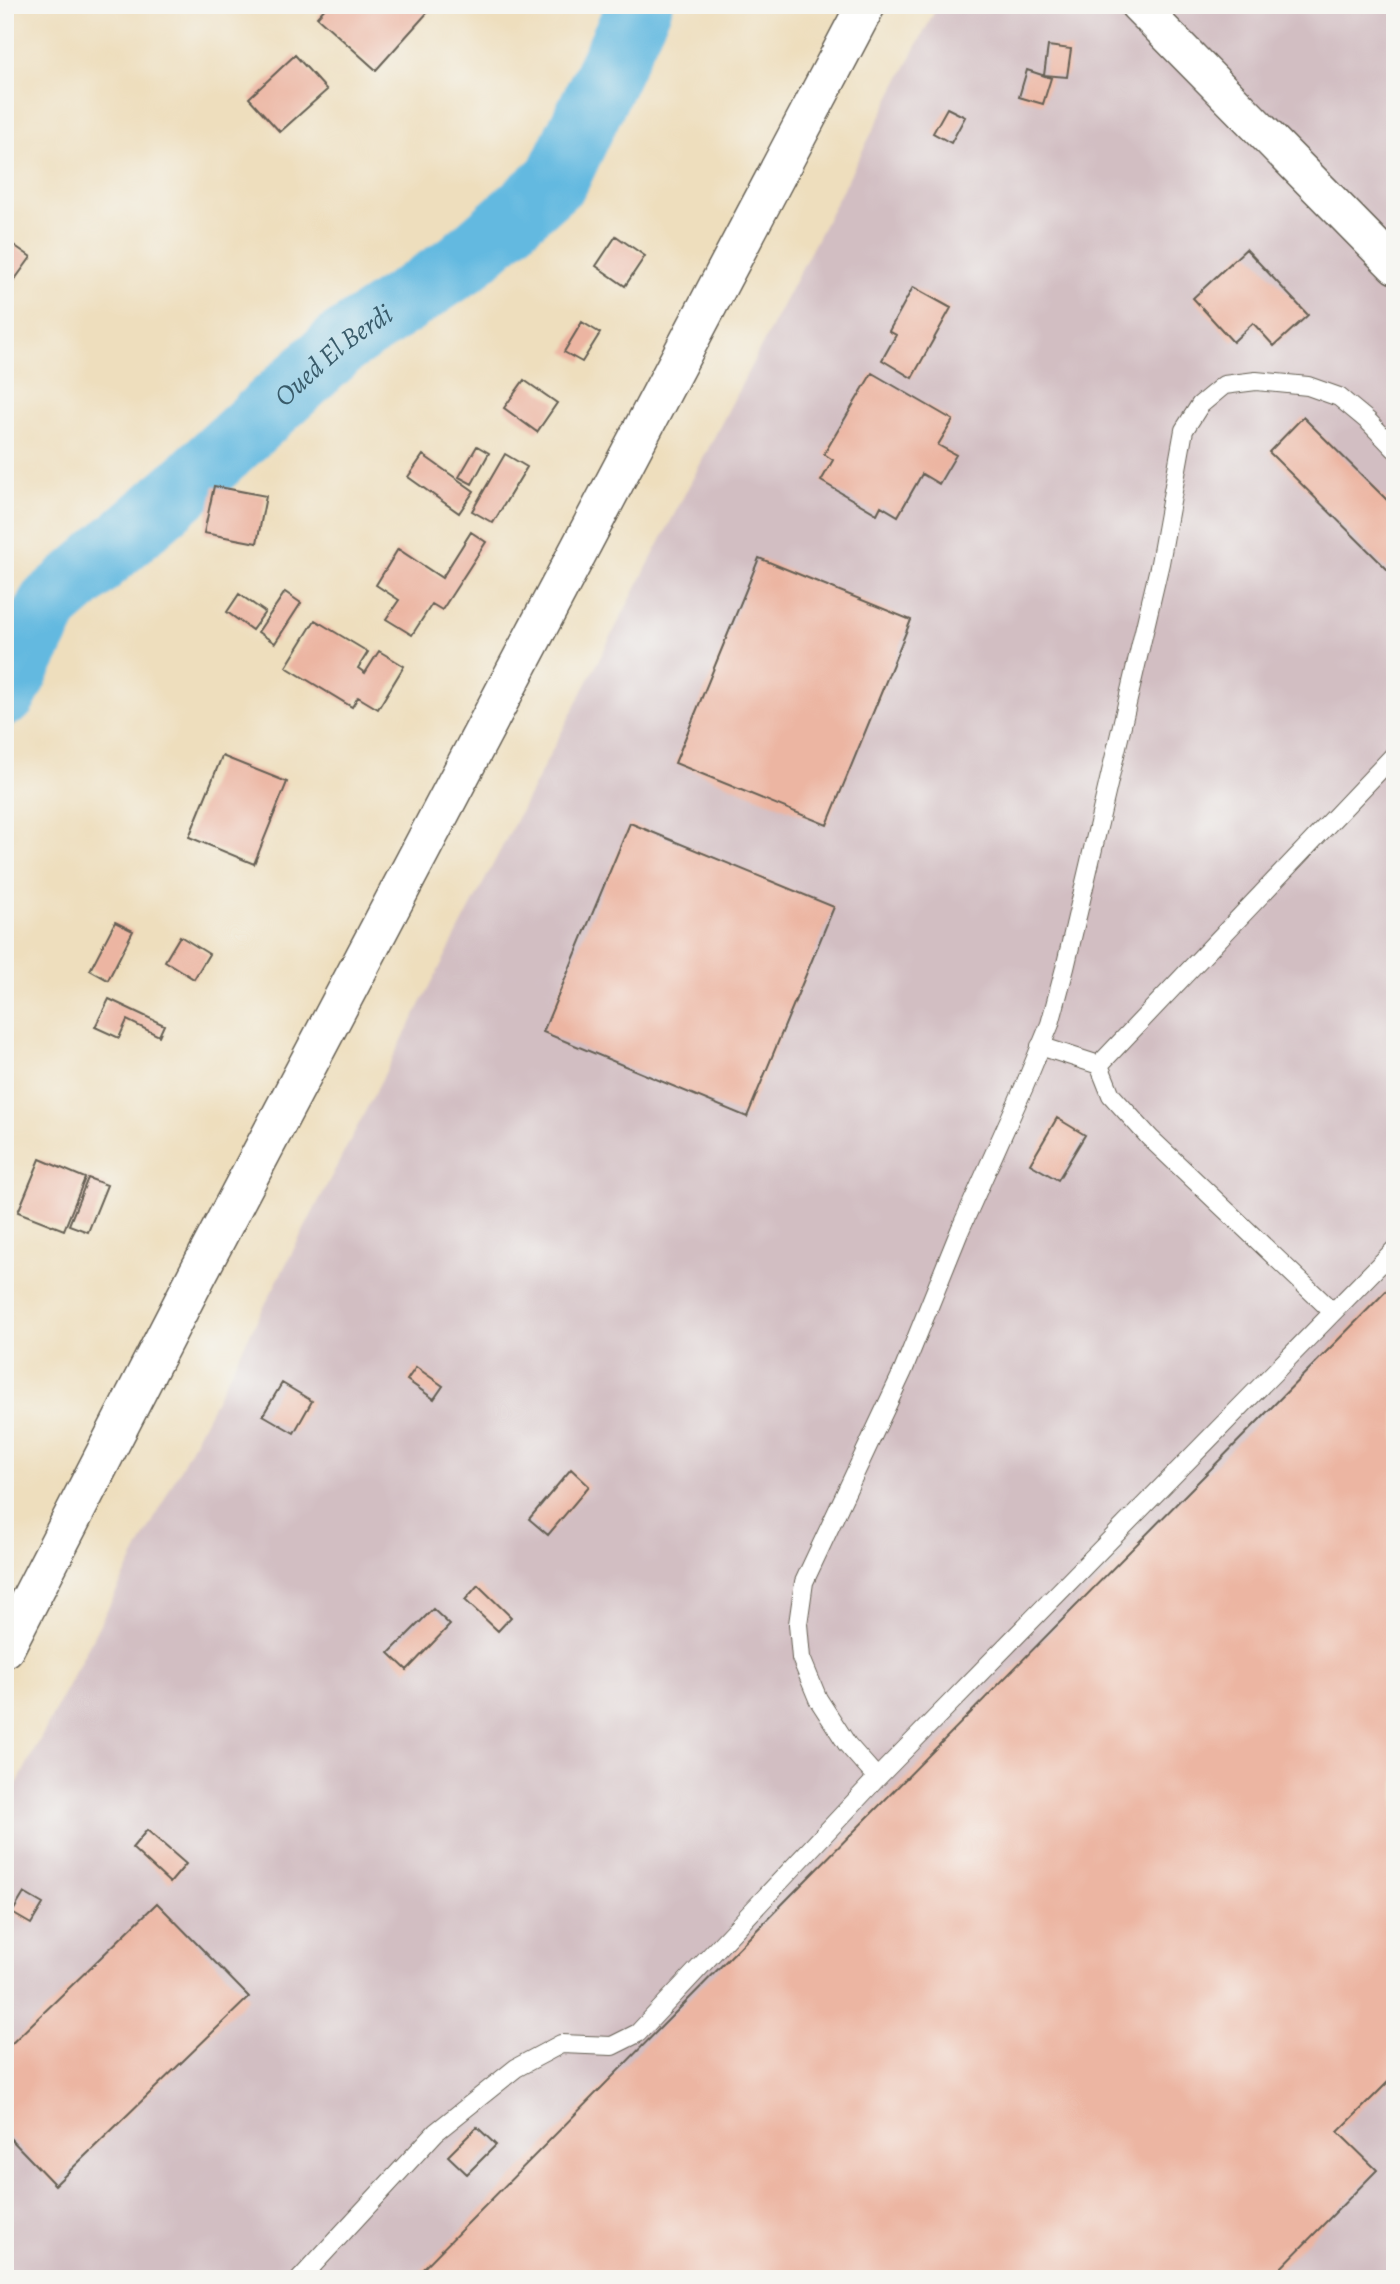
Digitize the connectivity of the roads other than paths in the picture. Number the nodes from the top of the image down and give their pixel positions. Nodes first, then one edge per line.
1 (866, 5) edge
2 (1138, 5) edge
3 (1395, 266) edge
4 (1395, 449) edge
5 (1395, 754) edge
6 (1040, 1046) junction
7 (1099, 1065) junction
8 (1395, 1249) edge
9 (1333, 1312) junction
10 (15, 1609) edge
11 (5, 1648) edge
12 (877, 1778) junction
13 (300, 2279) edge

1 - 10 main road
2 - 3 street
4 - 6 lane
5 - 7 lane
6 - 7 lane
6 - 12 lane
7 - 9 lane
8 - 9 lane
9 - 12 lane
10 - 11 main road
12 - 13 lane

